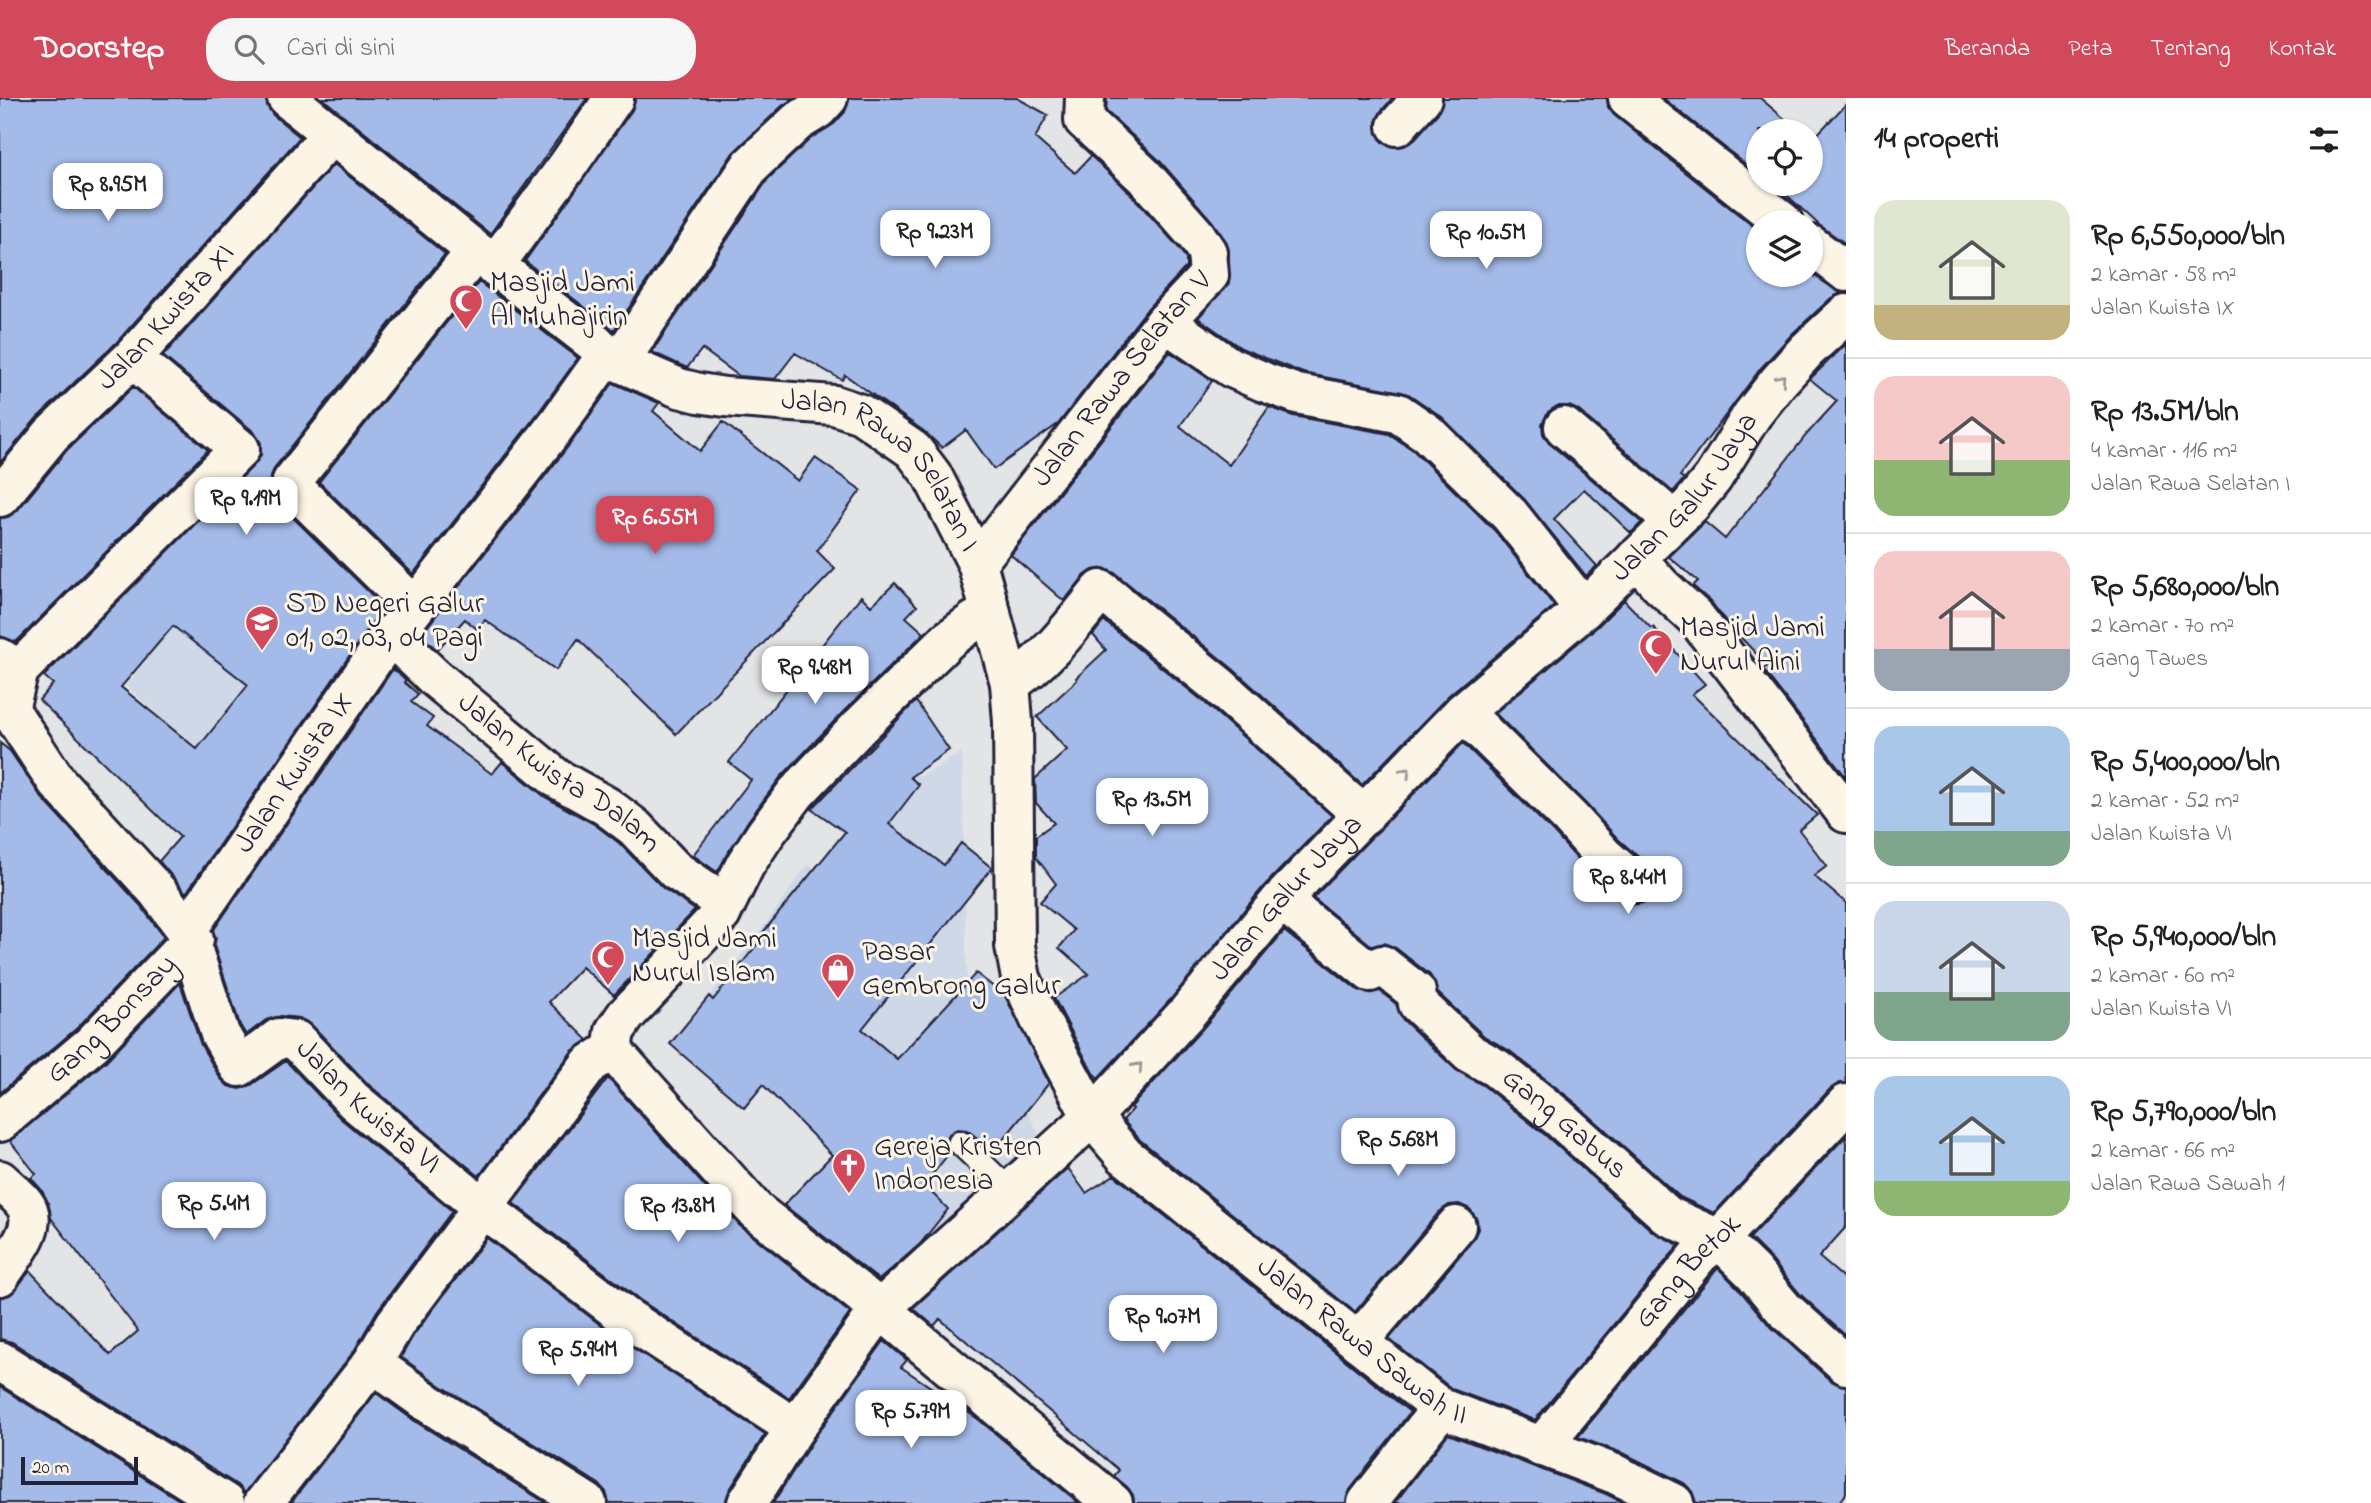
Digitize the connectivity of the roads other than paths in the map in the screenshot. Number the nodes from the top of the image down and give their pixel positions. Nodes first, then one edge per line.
1 (286, 98) edge
2 (614, 98) edge
3 (828, 98) edge
4 (1082, 98) edge
5 (1628, 98) edge
6 (331, 134) junction
7 (1768, 210) edge
8 (1823, 254) edge
9 (485, 258) junction
10 (1846, 272) edge
11 (1846, 314) edge
12 (1165, 322) junction
13 (132, 358) junction
14 (613, 358) junction
15 (1564, 427) dead end
16 (0, 497) edge
17 (1674, 521) junction
18 (1636, 558) junction
19 (977, 563) junction
20 (415, 607) junction
21 (1584, 609) junction
22 (991, 612) junction
23 (390, 635) junction
24 (9, 664) edge
25 (1010, 683) junction
26 (1463, 712) junction
27 (1846, 813) edge
28 (1364, 816) junction
29 (1635, 883) dead end
30 (1281, 900) junction
31 (721, 914) junction
32 (190, 937) junction
33 (612, 1050) junction
34 (1846, 1104) edge
35 (1092, 1117) junction
36 (0, 1122) edge
37 (960, 1143) dead end
38 (0, 1180) edge
39 (1010, 1191) junction
40 (482, 1207) junction
41 (1456, 1226) dead end
42 (1719, 1239) junction
43 (0, 1276) edge
44 (880, 1309) junction
45 (1358, 1342) junction
46 (0, 1361) edge
47 (372, 1363) junction
48 (1846, 1365) edge
49 (1441, 1408) junction
50 (796, 1428) junction
51 (1541, 1447) junction
52 (174, 1490) edge
53 (225, 1503) edge
54 (263, 1503) edge
55 (587, 1503) edge
56 (747, 1503) edge
57 (1113, 1503) edge
58 (1367, 1503) edge
59 (1674, 1503) edge

1 - 6 street, Jalan Rawa Selatan I
2 - 9 street
3 - 14 street, Jalan Kwista IX
4 - 12 street, Jalan Rawa Selatan V
5 - 7 street
6 - 9 street, Jalan Rawa Selatan I
6 - 13 street, Jalan Kwista XI
8 - 10 street
9 - 14 street, Jalan Rawa Selatan I
9 - 20 street
17 -> 11 street, Jalan Galur Jaya
12 - 19 street, Jalan Rawa Selatan V
12 - 21 street
13 - 16 street, Jalan Kwista XI
13 - 24 street
14 - 19 street, Jalan Rawa Selatan I
14 - 20 street, Jalan Kwista IX
15 - 17 street
17 - 18 street, Jalan Galur Jaya
18 - 21 street, Jalan Galur Jaya
18 - 27 street
19 - 22 street, Jalan Rawa Selatan I
20 - 23 street, Jalan Kwista IX
21 - 26 street, Jalan Galur Jaya
22 - 25 street, Jalan Rawa Selatan I
22 - 31 street
23 - 31 street, Jalan Kwista Dalam
23 - 32 street, Jalan Kwista IX
24 - 32 street, Jalan Kwista VI
25 - 28 street
25 - 35 street, Jalan Rawa Selatan I
28 -> 26 street, Jalan Galur Jaya
26 - 29 street
28 - 30 street, Jalan Galur Jaya
35 -> 30 street, Jalan Galur Jaya
30 - 42 street, Gang Gabus
31 - 33 street
32 - 36 street, Gang Bonsay
32 - 40 street, Jalan Kwista VI
33 - 40 street
33 - 44 street
34 - 42 street, Gang Betok
35 - 39 street, Jalan Galur Jaya
35 - 45 street, Jalan Rawa Sawah II
37 - 39 lane
38 - 43 street
39 - 44 street, Jalan Galur Jaya
40 - 47 street
40 - 50 street, Jalan Kwista VI
41 - 45 street
42 - 48 street, Gang Gabus
42 - 51 street, Gang Betok
44 - 50 street, Jalan Galur Jaya
44 - 57 street
45 - 49 street, Jalan Rawa Sawah II
46 - 52 street
47 - 54 street
47 - 55 street
49 - 51 street, Jalan Rawa Sawah II
49 - 58 street
50 - 56 street, Jalan Galur Jaya
51 - 59 street, Jalan Rawa Sawah II
52 - 53 street

